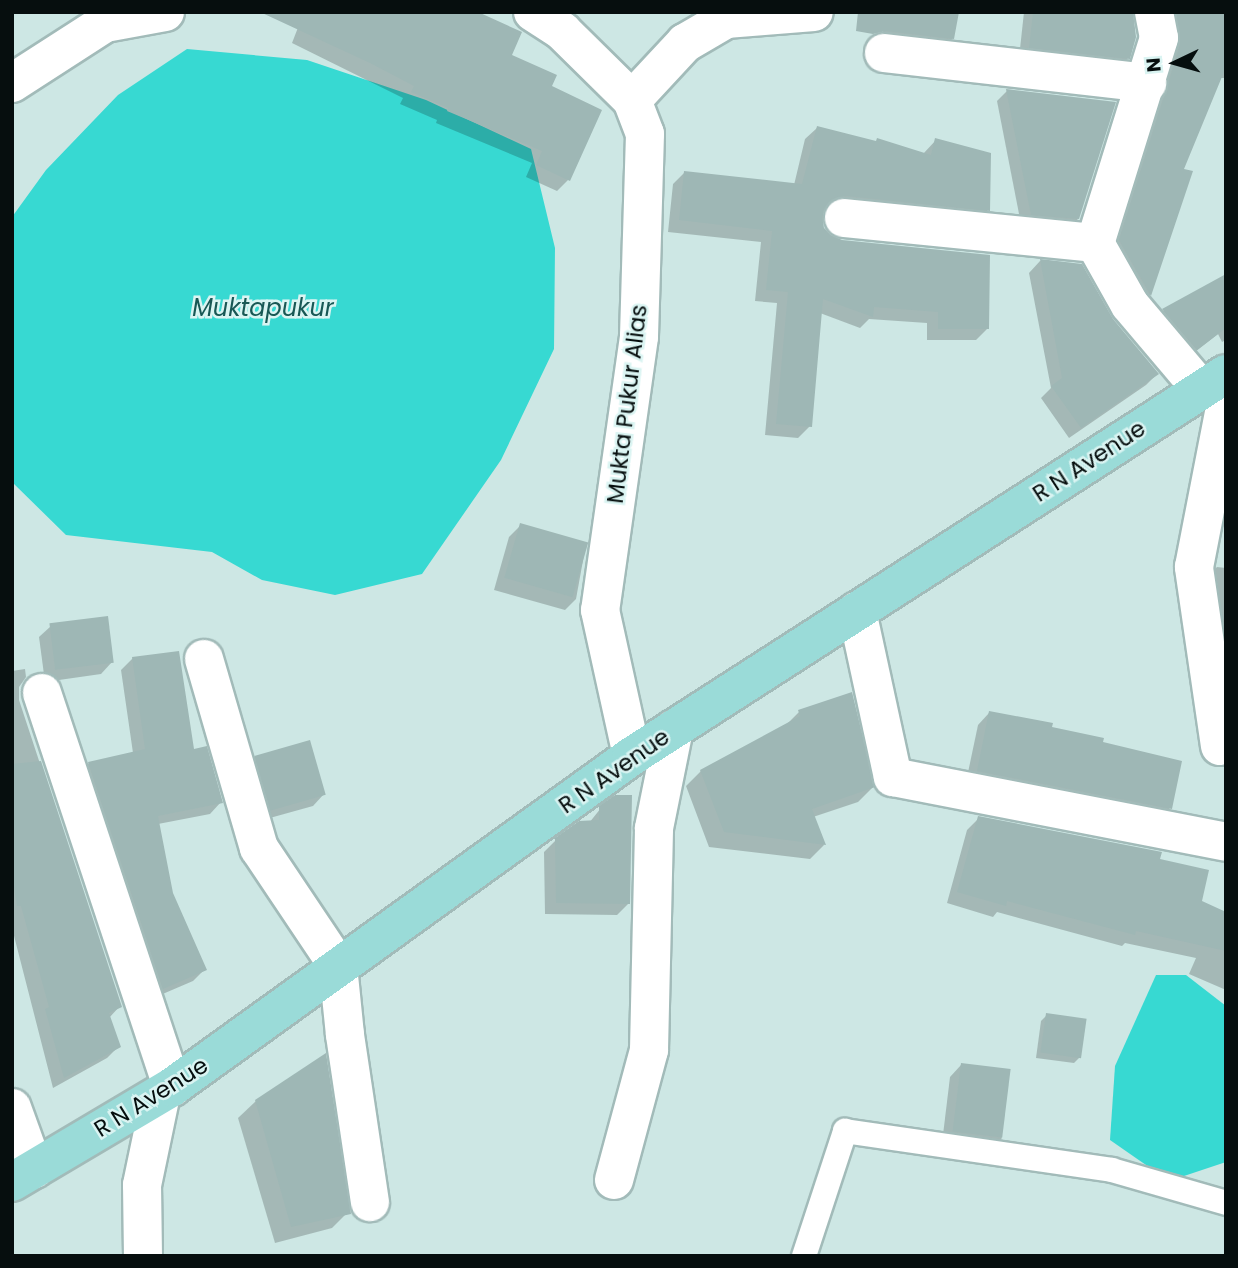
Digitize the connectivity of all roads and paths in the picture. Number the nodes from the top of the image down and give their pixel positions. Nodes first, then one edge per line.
1 (165, 12) edge
2 (533, 12) edge
3 (814, 12) edge
4 (1154, 12) edge
5 (884, 53) dead end
6 (12, 83) edge
7 (1147, 83) junction
8 (632, 100) junction
9 (844, 218) dead end
10 (1095, 243) junction
11 (1218, 388) edge
12 (857, 611) junction
13 (204, 659) dead end
14 (42, 693) dead end
15 (674, 729) junction
16 (1220, 746) dead end
17 (632, 756) junction
18 (1226, 842) edge
19 (338, 966) junction
20 (167, 1090) junction
21 (12, 1108) edge
22 (23, 1176) edge
23 (614, 1180) dead end
24 (370, 1202) dead end
25 (1226, 1203) edge
26 (143, 1256) edge
27 (804, 1256) edge

1 - 6 street
2 - 8 street, Mukta Pukur Alias
3 - 8 street
4 - 7 street
5 - 7 street
7 - 10 street
8 - 17 street, Mukta Pukur Alias
9 - 10 street
10 - 11 street
11 - 12 main road, R N Avenue
11 - 16 street
12 - 15 main road, R N Avenue
12 - 18 street
13 - 19 street
14 - 20 street
15 - 17 main road, R N Avenue
15 - 23 street
17 - 19 main road, R N Avenue
19 - 20 main road, R N Avenue
19 - 24 street
20 - 22 main road, R N Avenue
20 - 26 street
21 - 22 street
25 - 27 lane

